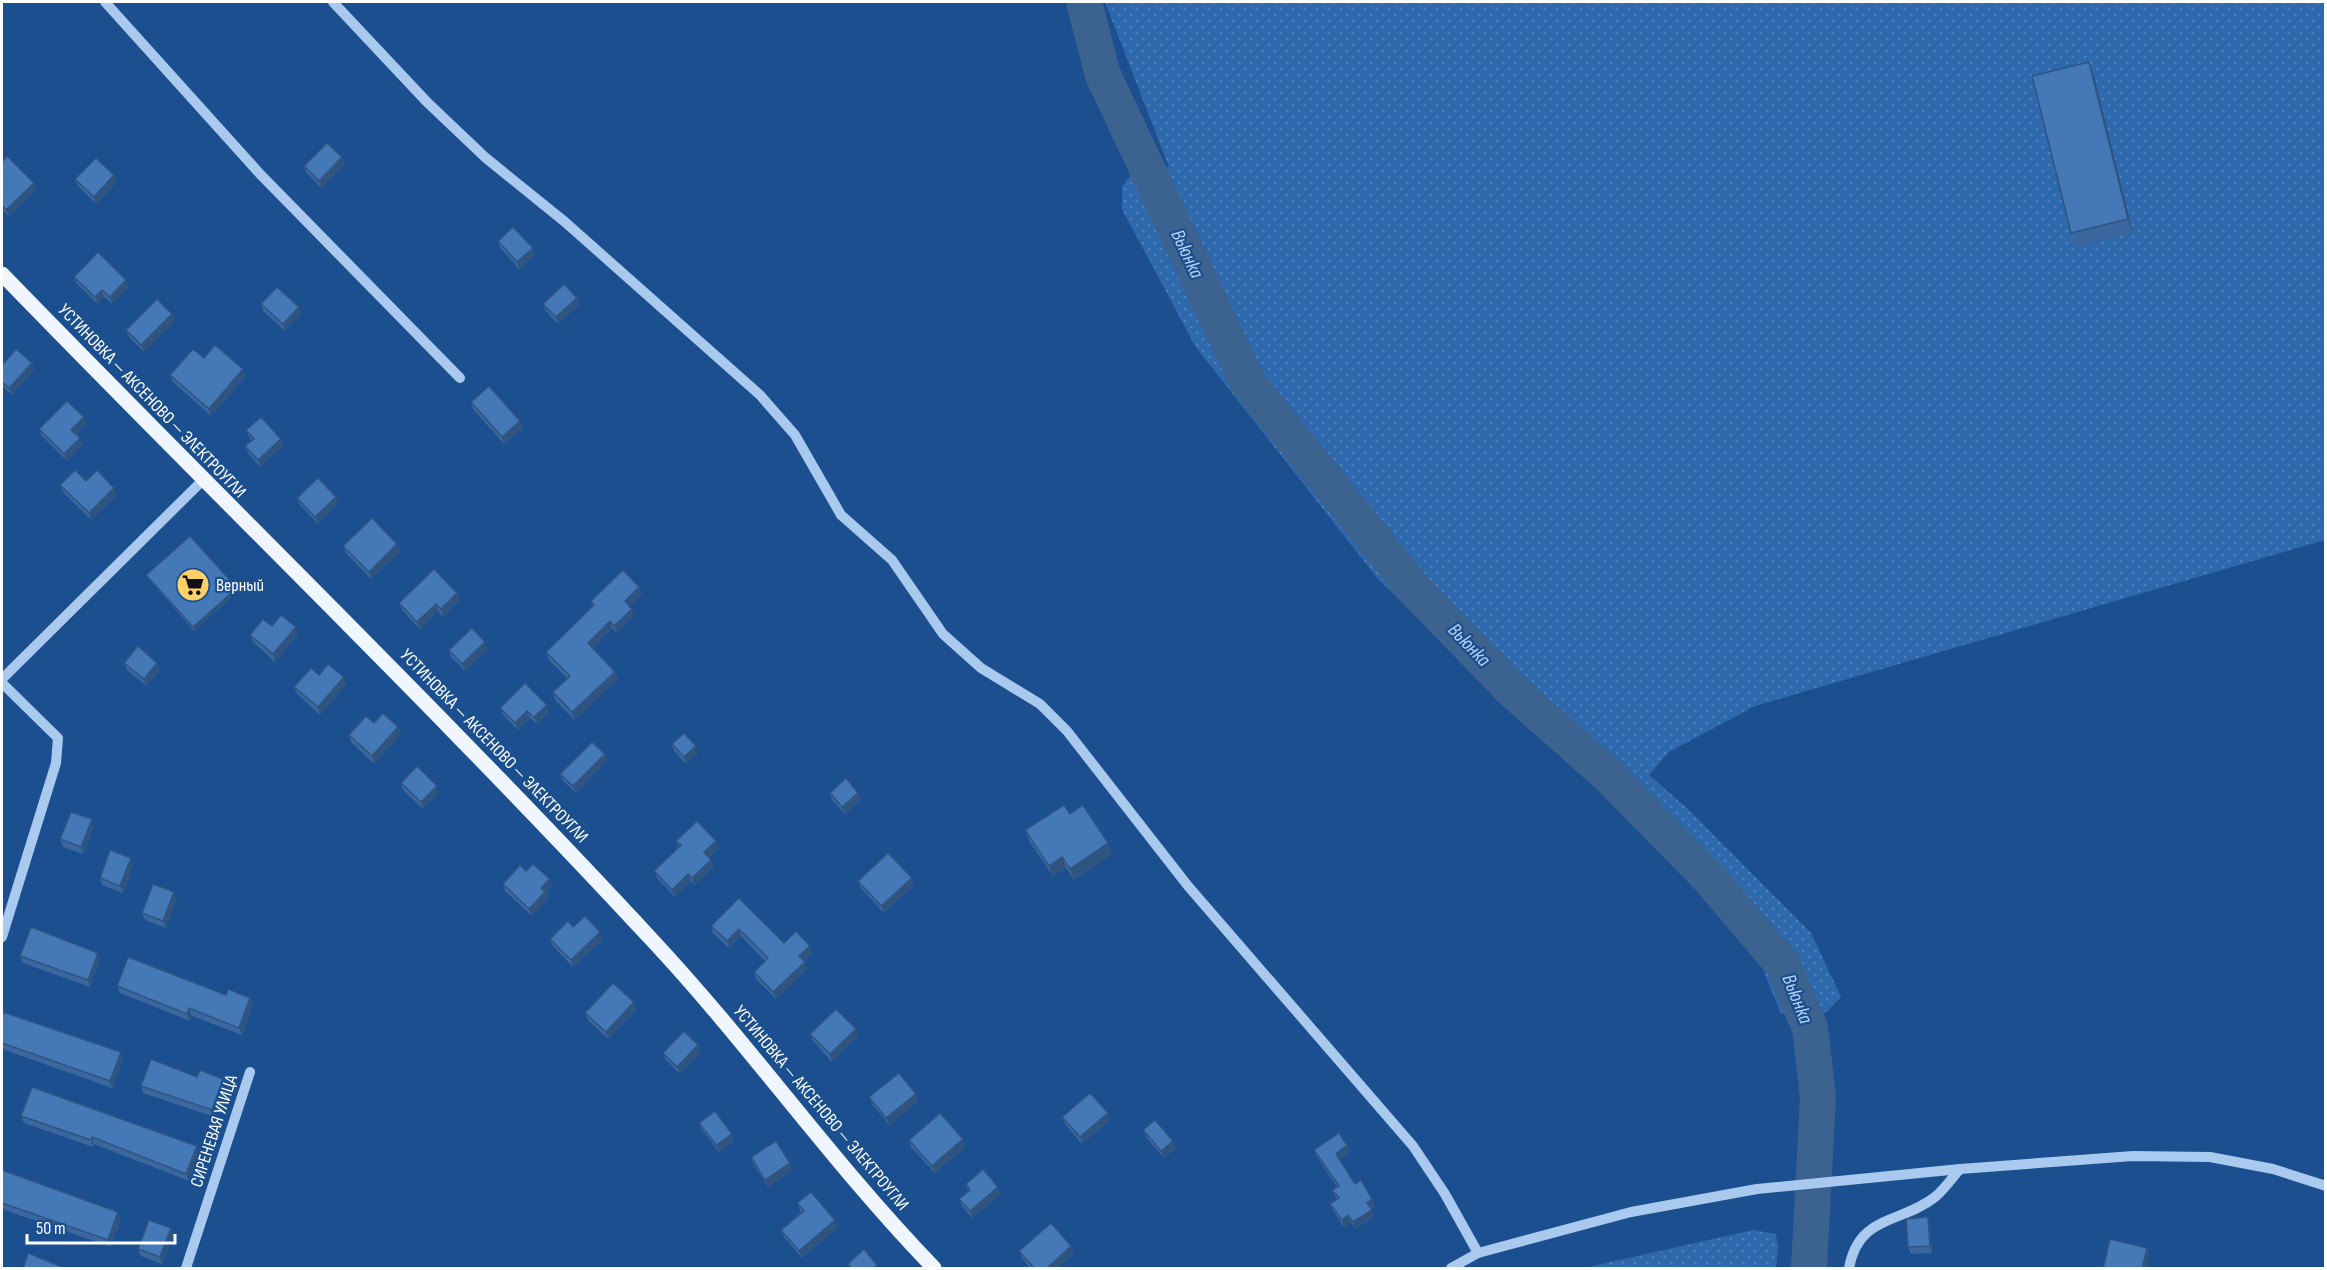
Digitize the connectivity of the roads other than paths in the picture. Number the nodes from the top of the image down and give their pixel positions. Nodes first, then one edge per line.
1 (105, 2) edge
2 (333, 2) edge
3 (2, 274) edge
4 (460, 378) dead end
5 (202, 480) junction
6 (2, 681) edge
7 (2, 937) edge
8 (250, 1072) dead end
9 (1960, 1169) junction
10 (2325, 1186) edge
11 (1478, 1253) junction
12 (186, 1269) edge
13 (934, 1269) edge
14 (1451, 1269) edge
15 (1850, 1269) edge

1 - 4 street
2 - 11 street
3 - 5 main road, УСТИНОВКА — АКСЕНОВО — ЭЛЕКТРОУГЛИ
5 - 6 street
5 - 13 main road, УСТИНОВКА — АКСЕНОВО — ЭЛЕКТРОУГЛИ
6 - 7 street
8 - 12 street, СИРЕНЕВАЯ УЛИЦА
9 - 10 street
9 - 11 street
9 - 15 street
11 - 14 street

